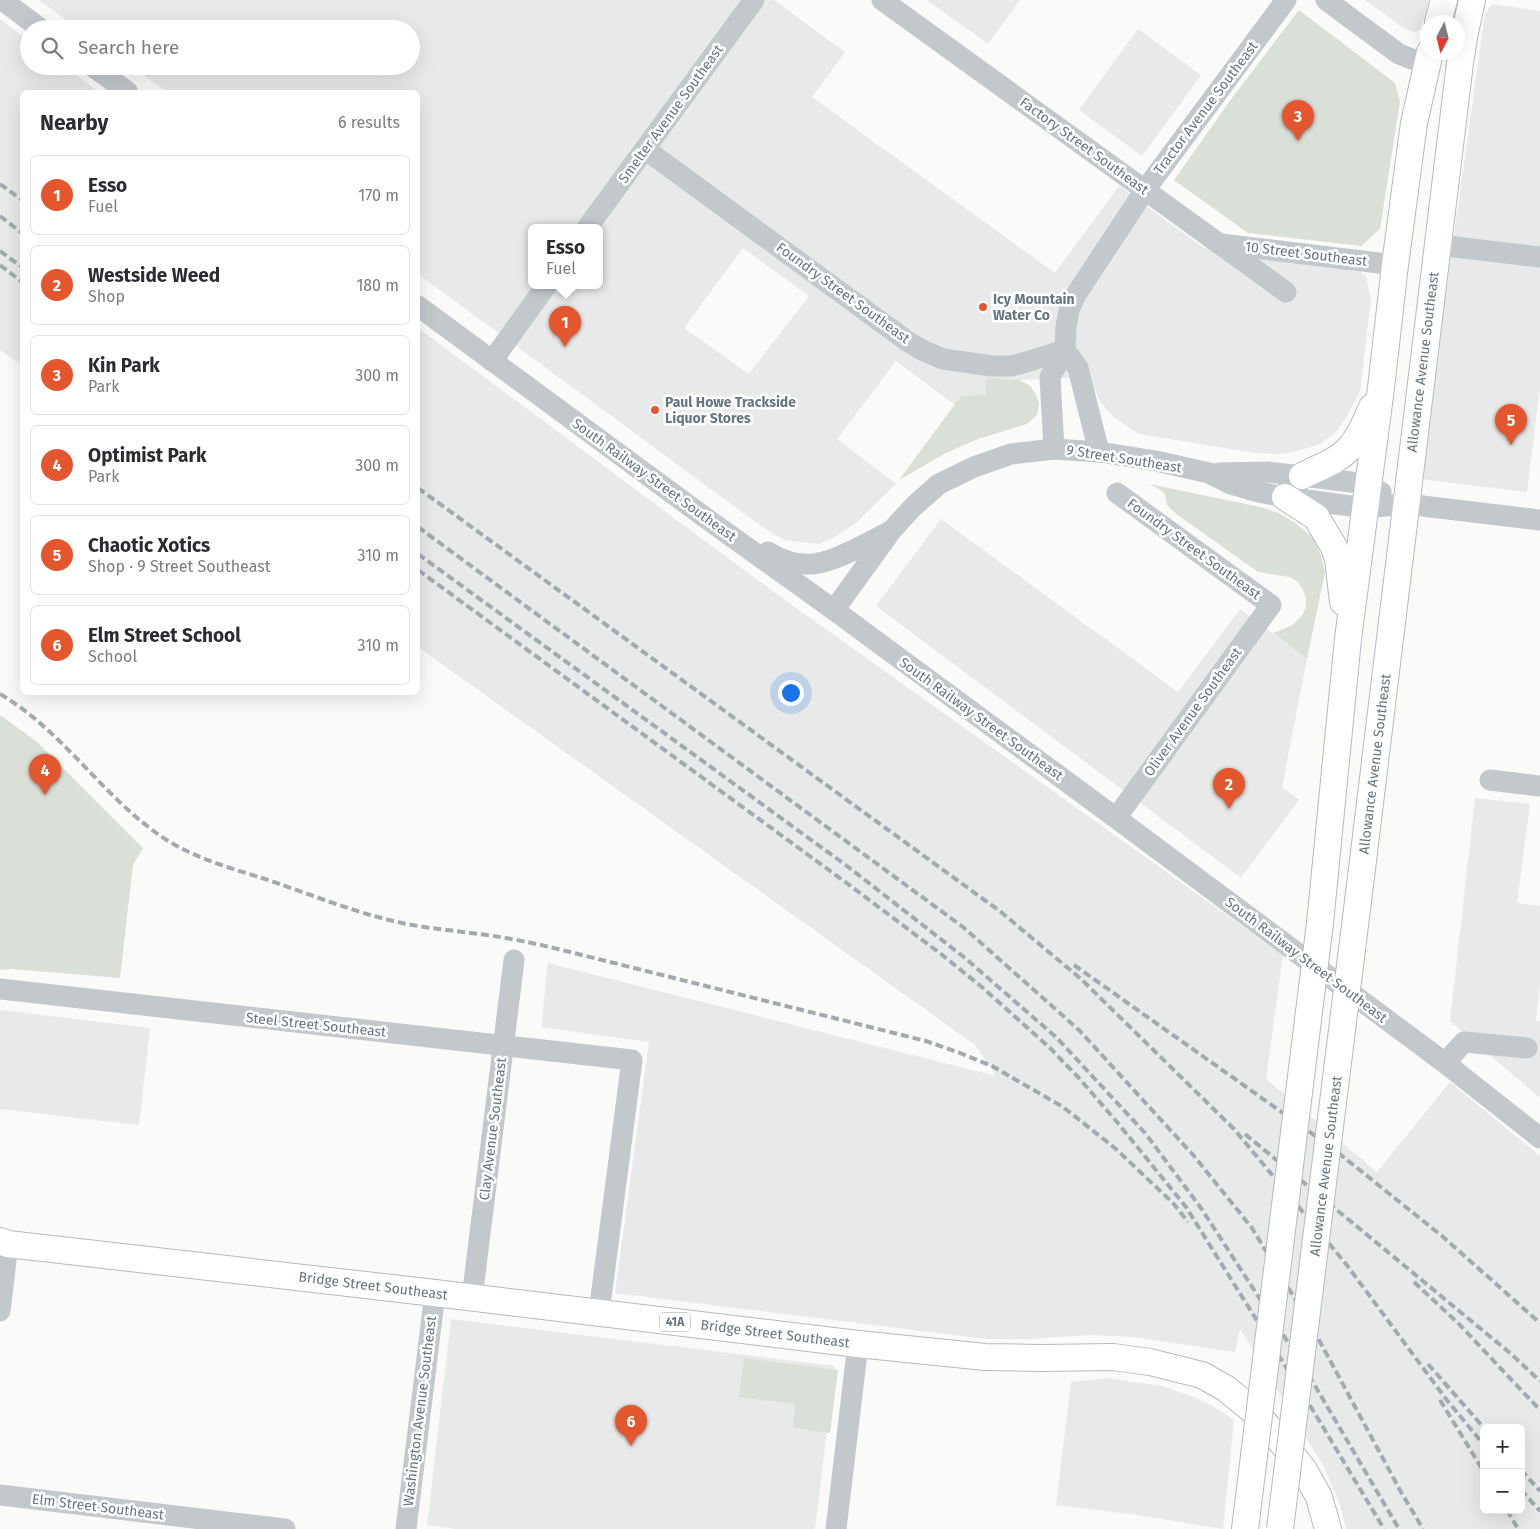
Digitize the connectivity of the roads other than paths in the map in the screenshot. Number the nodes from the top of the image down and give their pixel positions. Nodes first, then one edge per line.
1 (2, 0) edge
2 (754, 0) edge
3 (882, 0) edge
4 (1286, 0) edge
5 (1326, 0) edge
6 (1444, 0) edge
7 (1472, 0) edge
8 (1440, 15) edge
9 (29, 20) edge
10 (1420, 58) edge
11 (1429, 60) edge
12 (104, 75) edge
13 (125, 90) edge
14 (646, 149) junction
15 (1145, 190) junction
16 (590, 224) edge
17 (1218, 244) junction
18 (1438, 245) junction
19 (1540, 257) edge
20 (1394, 265) junction
21 (544, 289) edge
22 (1286, 292) dead end
23 (420, 307) edge
24 (1065, 350) junction
25 (492, 361) junction
26 (1381, 388) junction
27 (1054, 449) junction
28 (1099, 452) junction
29 (1208, 473) junction
30 (1302, 476) junction
31 (1117, 493) dead end
32 (1286, 497) junction
33 (1367, 497) junction
34 (1406, 504) junction
35 (703, 516) junction
36 (1540, 520) edge
37 (891, 531) junction
38 (1271, 605) joint
39 (834, 610) junction
40 (1348, 639) junction
41 (1490, 780) dead end
42 (1540, 786) edge
43 (1116, 818) junction
44 (514, 960) dead end
45 (0, 989) edge
46 (504, 1046) junction
47 (1527, 1048) dead end
48 (1445, 1063) junction
49 (1540, 1138) edge
50 (3, 1243) edge
51 (435, 1293) junction
52 (472, 1298) junction
53 (0, 1311) edge
54 (599, 1313) junction
55 (858, 1344) junction
56 (0, 1495) edge
57 (285, 1529) edge
58 (406, 1529) edge
59 (836, 1529) edge
60 (1244, 1529) edge
61 (1280, 1529) edge
62 (1328, 1529) edge

1 - 9 street
2 - 14 street, Smelter Avenue Southeast
3 - 15 street, Factory Street Southeast
4 - 15 street, Tractor Avenue Southeast
5 - 10 street
6 - 8 main road
7 - 18 main road, Allowance Avenue Southeast
11 - 20 main road
12 - 13 street
14 - 16 street, Smelter Avenue Southeast
14 - 24 street, Foundry Street Southeast
15 - 17 street, Factory Street Southeast
15 - 24 street, Tractor Avenue Southeast
17 - 20 street, 10 Street Southeast
17 - 22 street, Factory Street Southeast
18 - 19 street
18 - 34 main road, Allowance Avenue Southeast
20 - 26 main road
21 - 25 street
23 - 25 street, South Railway Street Southeast
24 - 27 street, Tractor Avenue Southeast
24 - 28 street
25 - 35 street, South Railway Street Southeast
26 - 30 main road
26 - 33 main road
27 - 28 street, 9 Street Southeast
27 - 37 street, 9 Street Southeast
28 - 29 street, 9 Street Southeast
29 - 30 street, 9 Street Southeast
29 - 32 street, 9 Street Southeast
30 - 33 street, 9 Street Southeast
31 - 38 street, Foundry Street Southeast
32 - 33 street, 9 Street Southeast
32 - 40 main road
33 - 34 street, 9 Street Southeast
33 - 40 main road
34 - 36 street, 9 Street Southeast
34 - 61 main road, Allowance Avenue Southeast, bridge
35 - 37 street
35 - 39 street, South Railway Street Southeast
37 - 39 street, 9 Street Southeast
38 - 43 street, Oliver Avenue Southeast
39 - 43 street, South Railway Street Southeast
40 - 60 main road, bridge
41 - 42 street
43 - 48 street, South Railway Street Southeast
44 - 46 street, Clay Avenue Southeast
45 - 46 street, Steel Street Southeast
46 - 52 street, Clay Avenue Southeast
46 - 54 street, Steel Street Southeast
47 - 48 street
48 - 49 street, South Railway Street Southeast
50 - 51 main road, Bridge Street Southeast / 41A
50 - 53 street
51 - 52 main road, Bridge Street Southeast / 41A
51 - 58 street, Washington Avenue Southeast
52 - 54 main road, Bridge Street Southeast / 41A
54 - 55 main road, Bridge Street Southeast / 41A
55 - 59 street
55 - 62 main road, Bridge Street Southeast / 41A
56 - 57 street, Elm Street Southeast

